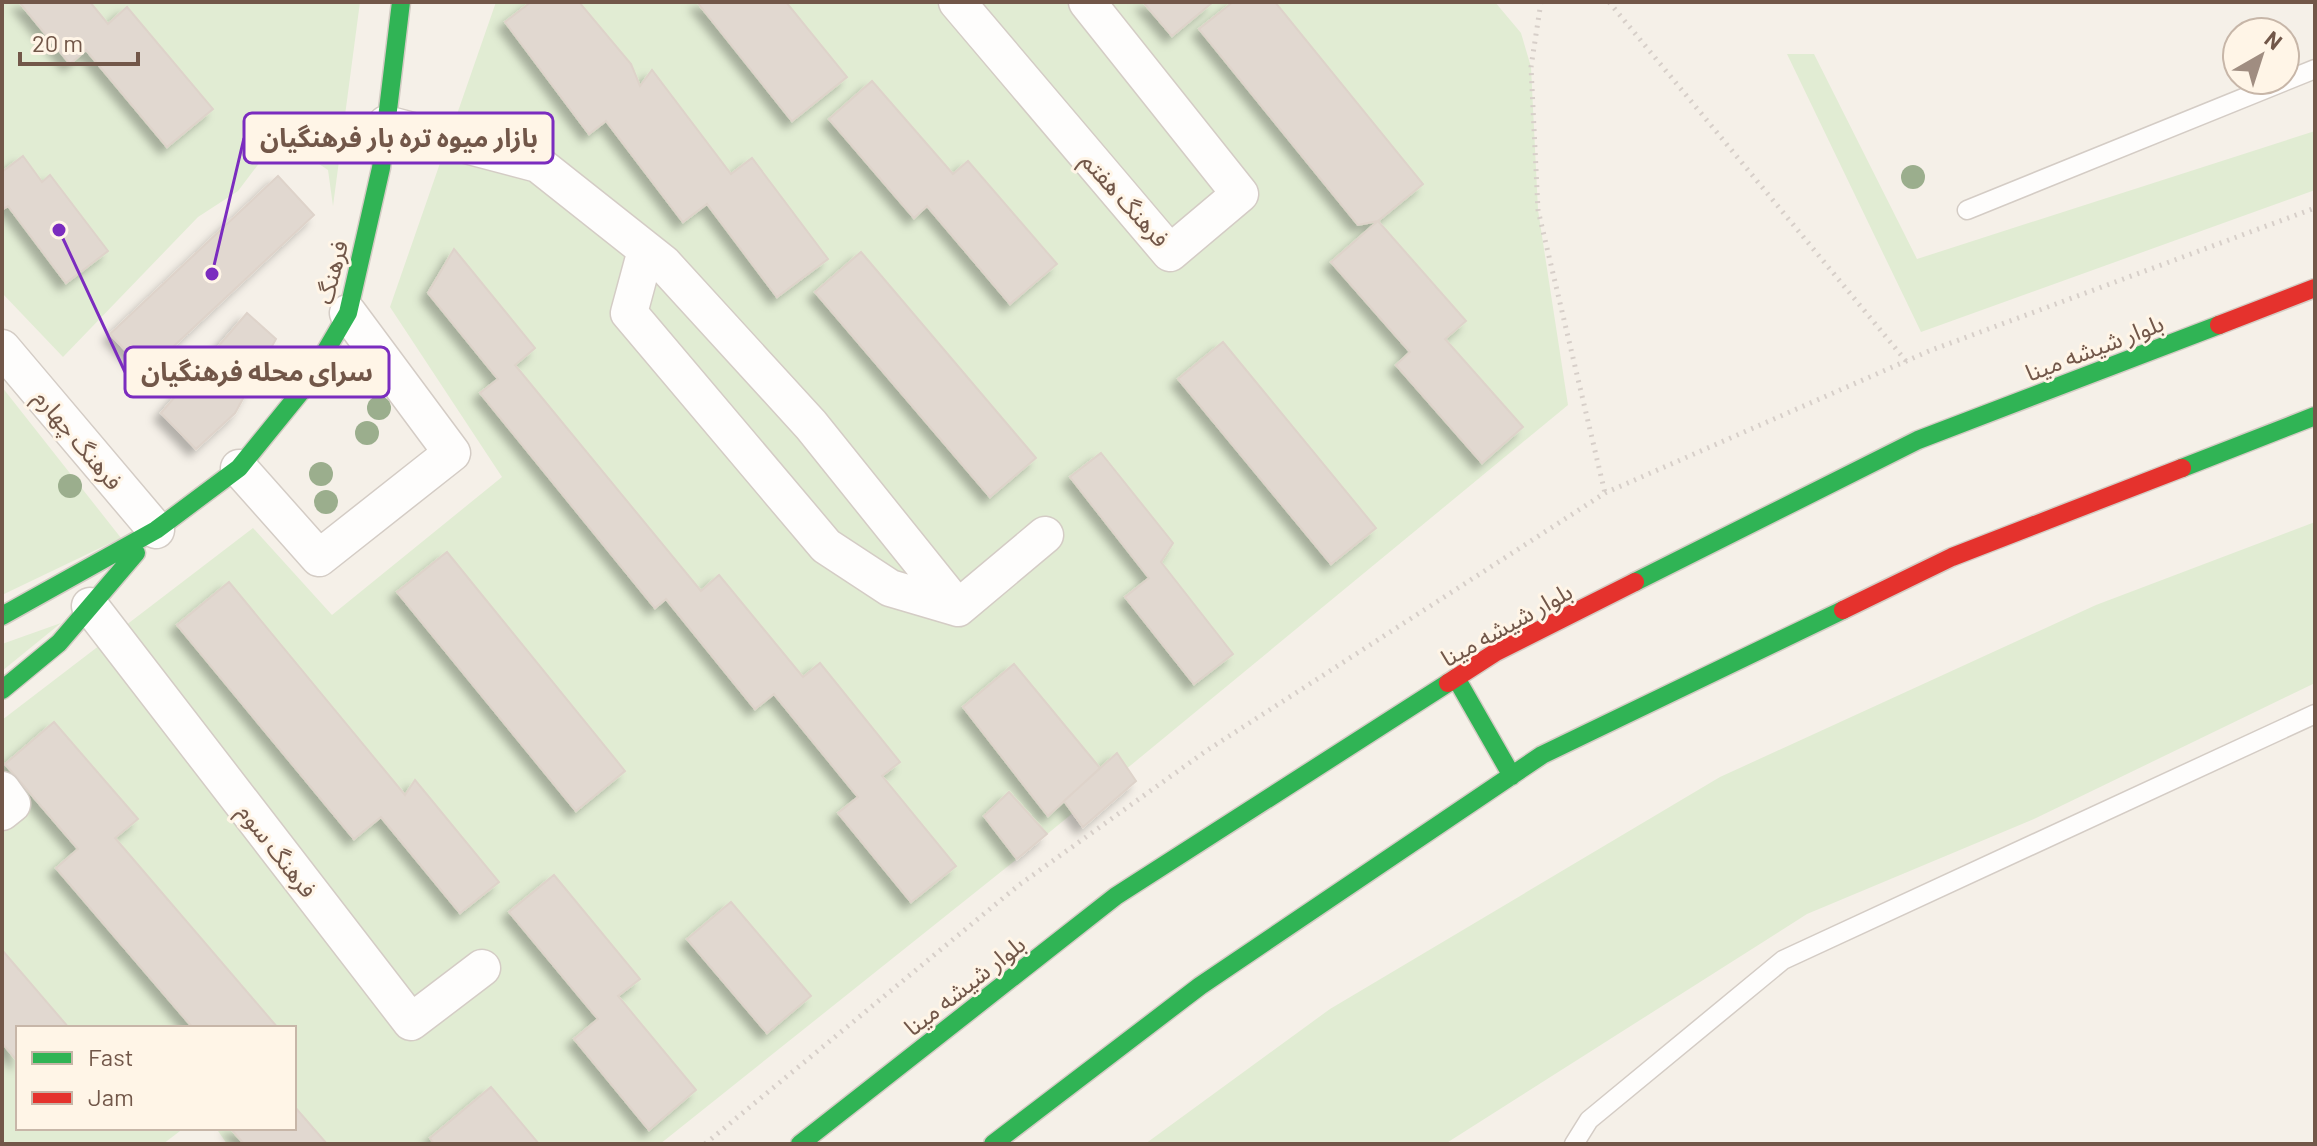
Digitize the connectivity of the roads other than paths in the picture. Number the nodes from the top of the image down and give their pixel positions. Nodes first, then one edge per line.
1 (401, 2) edge
2 (957, 2) edge
3 (1087, 2) edge
4 (2315, 69) edge
5 (386, 124) junction
6 (1967, 210) dead end
7 (646, 250) junction
8 (2315, 288) edge
9 (348, 313) junction
10 (2, 348) edge
11 (2315, 416) edge
12 (239, 468) junction
13 (156, 530) junction
14 (1045, 535) dead end
15 (90, 606) junction
16 (958, 608) junction
17 (2, 616) edge
18 (1456, 678) junction
19 (2, 690) edge
20 (2315, 714) edge
21 (1512, 776) junction
22 (2, 790) edge
23 (2, 812) edge
24 (482, 968) dead end
25 (800, 1144) edge
26 (993, 1144) edge
27 (1574, 1144) edge

1 - 5 main road, فرهنگ
2 - 3 street, فرهنگ هفتم
4 - 6 lane
5 - 7 street
5 - 9 main road, فرهنگ
7 - 16 street
7 - 16 street
8 - 18 main road, بلوار شیشه مینا
9 - 12 main road, فرهنگ
9 - 12 street
10 - 13 street, فرهنگ چهارم
11 - 21 main road
12 - 13 main road, فرهنگ
13 - 15 main road, فرهنگ
13 - 17 main road, فرهنگ
14 - 16 street
15 - 19 main road, فرهنگ
15 - 24 street, فرهنگ سوم
18 - 21 main road
18 - 25 main road, بلوار شیشه مینا
20 - 27 lane
21 - 26 main road
22 - 23 street

